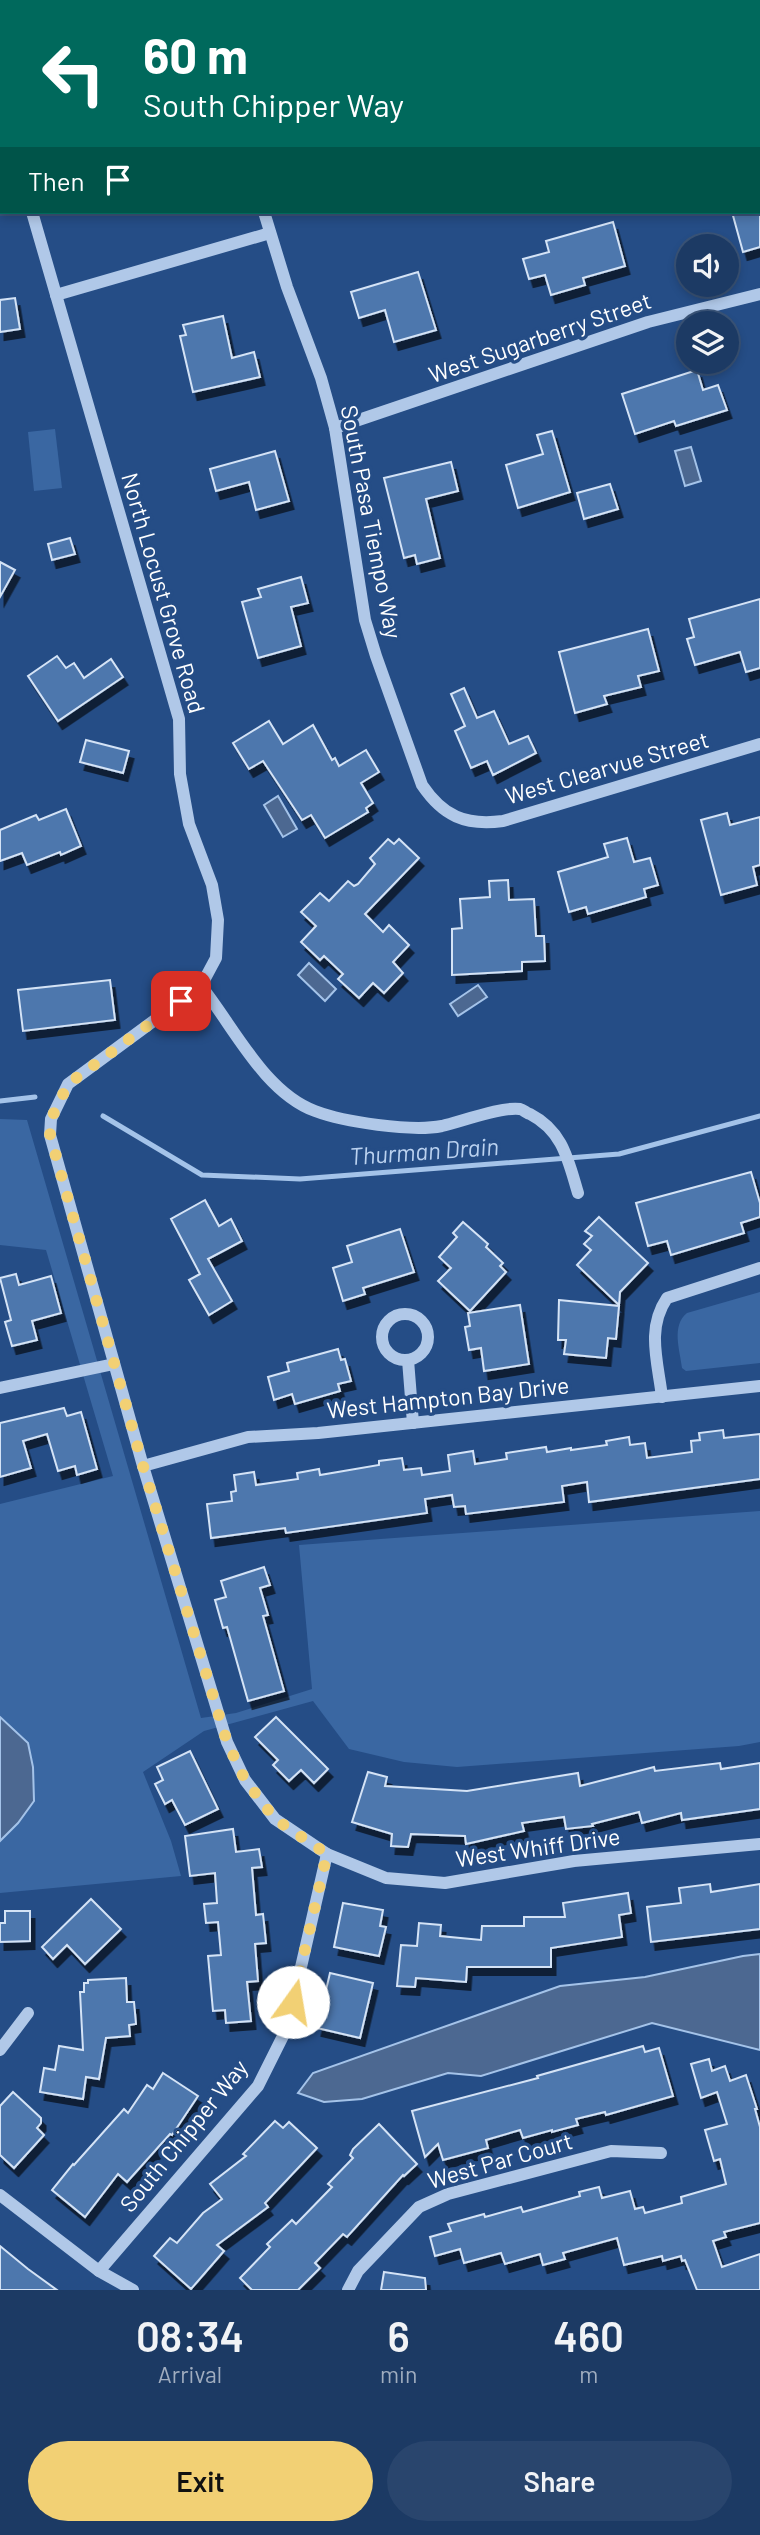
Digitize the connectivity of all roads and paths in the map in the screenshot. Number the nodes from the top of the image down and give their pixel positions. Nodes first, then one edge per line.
1 (33, 214) edge
2 (265, 214) edge
3 (270, 233) junction
4 (760, 294) edge
5 (57, 295) junction
6 (335, 428) junction
7 (760, 744) edge
8 (465, 821) joint
9 (201, 986) junction
10 (578, 1193) dead end
11 (760, 1268) edge
12 (408, 1360) dead end
13 (114, 1364) junction
14 (760, 1386) edge
15 (0, 1388) edge
16 (662, 1397) junction
17 (413, 1423) junction
18 (143, 1466) junction
19 (760, 1844) edge
20 (327, 1854) junction
21 (28, 2013) dead end
22 (0, 2050) edge
23 (661, 2153) dead end
24 (0, 2195) edge
25 (99, 2271) junction
26 (133, 2290) edge
27 (348, 2290) edge

1 - 5 street, North Locust Grove Road
2 - 3 street, South Pasa Tiempo Way
3 - 5 street
3 - 6 street, South Pasa Tiempo Way
4 - 6 street, West Sugarberry Street
5 - 9 street, North Locust Grove Road
6 - 8 street, South Pasa Tiempo Way
7 - 8 street, West Clearvue Street
9 - 10 street
9 - 13 street
11 - 16 street
12 - 17 street
13 - 15 street
13 - 18 street
14 - 16 street, West Hampton Bay Drive
16 - 17 street, West Hampton Bay Drive
17 - 18 street, West Hampton Bay Drive
18 - 20 street
19 - 20 street, West Whiff Drive
20 - 25 street, South Chipper Way
21 - 22 street
23 - 27 street, West Par Court
24 - 25 street
25 - 26 street

